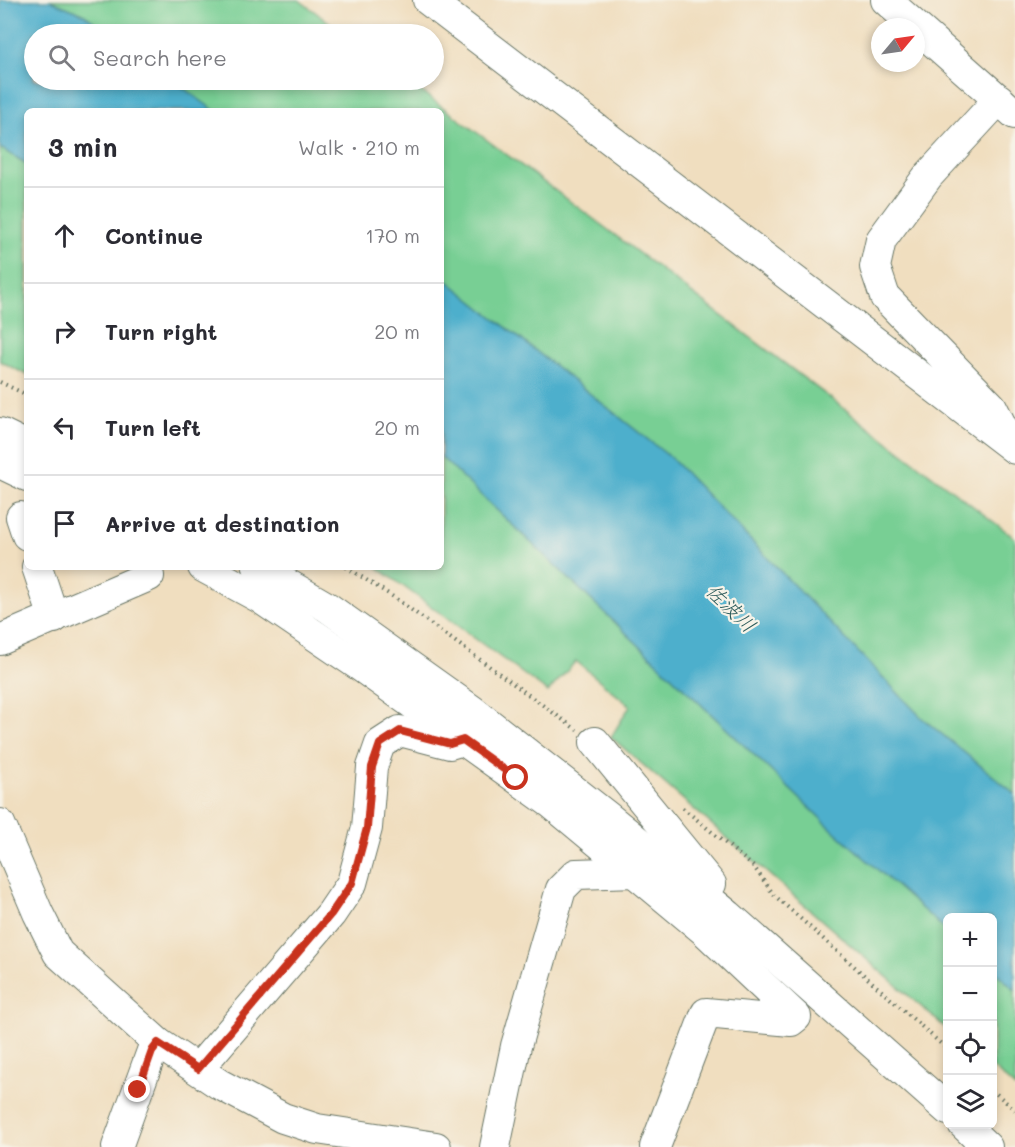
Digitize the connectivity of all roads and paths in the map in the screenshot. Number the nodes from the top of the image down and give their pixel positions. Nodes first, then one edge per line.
1 (428, 0) edge
2 (886, 0) edge
3 (1007, 107) edge
4 (0, 382) edge
5 (24, 394) edge
6 (0, 433) edge
7 (24, 445) edge
8 (1014, 448) edge
9 (0, 463) edge
10 (24, 475) edge
11 (39, 570) edge
12 (208, 570) edge
13 (263, 570) edge
14 (149, 576) dead end
15 (54, 618) junction
16 (0, 640) edge
17 (463, 740) junction
18 (595, 742) dead end
19 (0, 824) edge
20 (636, 872) junction
21 (728, 915) junction
22 (158, 1043) junction
23 (198, 1069) junction
24 (997, 1094) edge
25 (943, 1106) edge
26 (1015, 1110) edge
27 (967, 1129) edge
28 (117, 1147) edge
29 (436, 1147) edge
30 (495, 1147) edge
31 (655, 1147) edge
32 (987, 1147) edge

1 - 8 street
2 - 3 street
3 - 8 street
4 - 5 path
6 - 7 street
9 - 10 street
11 - 15 street
12 - 17 street
13 - 21 street
14 - 15 street
15 - 16 street
17 - 20 street
17 - 23 street
18 - 21 street
19 - 22 street
20 - 30 street
20 - 31 street
21 - 25 street
22 - 23 street
22 - 28 street
23 - 29 street
24 - 26 path
27 - 32 street

